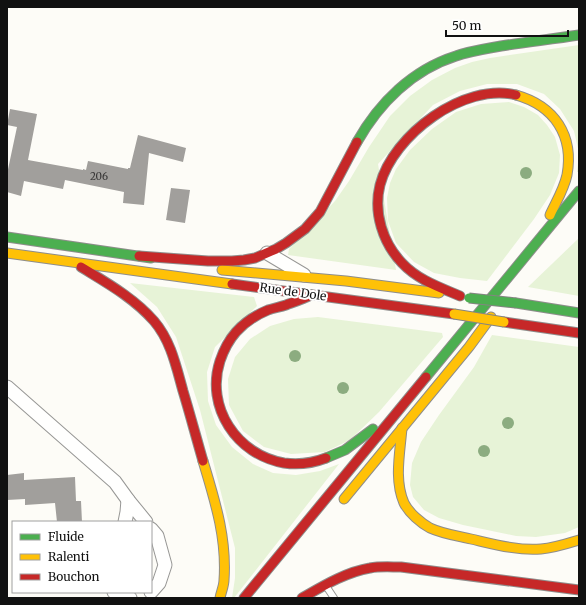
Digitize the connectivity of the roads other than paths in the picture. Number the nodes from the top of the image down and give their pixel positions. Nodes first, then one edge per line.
1 (579, 35) edge
2 (579, 192) edge
3 (542, 234) junction
4 (7, 237) edge
5 (7, 253) edge
6 (267, 253) junction
7 (139, 256) junction
8 (74, 262) junction
9 (309, 278) junction
10 (512, 292) dead end
11 (311, 295) junction
12 (460, 296) junction
13 (579, 313) edge
14 (579, 332) edge
15 (7, 387) edge
16 (398, 410) junction
17 (402, 428) junction
18 (128, 500) junction
19 (340, 503) dead end
20 (125, 521) edge
21 (145, 521) edge
22 (152, 530) edge
23 (579, 540) edge
24 (325, 585) junction
25 (579, 590) edge
26 (152, 591) edge
27 (116, 593) edge
28 (150, 593) edge
29 (130, 598) edge
30 (136, 598) edge
31 (220, 598) edge
32 (244, 598) edge
33 (302, 598) edge
34 (334, 598) edge

1 - 6 main road
2 - 3 main road
3 - 12 main road
3 - 16 main road
4 - 7 main road, Rue de Dole
5 - 8 main road, Rue de Dole
6 - 7 main road
6 - 9 street, Rue de Dole
7 - 9 main road, Rue de Dole
8 - 11 main road, Rue de Dole
8 - 31 main road
9 - 12 main road, Rue de Dole
10 - 17 main road
11 - 14 main road, Rue de Dole, bridge
11 - 16 main road
12 - 13 main road, Rue de Dole, bridge
15 - 18 street
16 - 32 main road
17 - 19 main road
17 - 23 main road
18 - 20 street
18 - 21 street
22 - 26 street
24 - 25 main road
24 - 33 main road
24 - 34 lane
27 - 29 street
28 - 30 street

